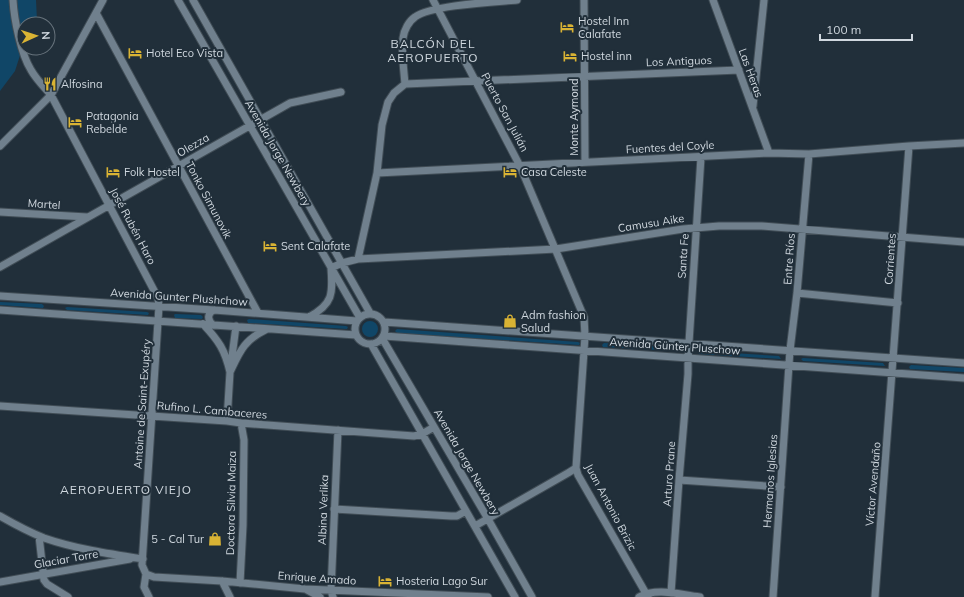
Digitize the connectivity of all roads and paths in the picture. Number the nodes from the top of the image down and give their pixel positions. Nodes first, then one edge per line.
1 (13, 0) edge
2 (103, 0) edge
3 (178, 0) edge
4 (193, 0) edge
5 (433, 0) edge
6 (517, 0) edge
7 (584, 0) edge
8 (713, 0) edge
9 (764, 0) edge
10 (438, 9) junction
11 (96, 13) junction
12 (208, 26) junction
13 (196, 33) junction
14 (739, 70) junction
15 (585, 76) junction
16 (476, 81) junction
17 (405, 84) junction
18 (341, 92) dead end
19 (51, 95) junction
20 (752, 108) junction
21 (260, 119) junction
22 (249, 125) junction
23 (964, 143) edge
24 (0, 146) edge
25 (909, 146) junction
26 (769, 153) junction
27 (809, 154) junction
28 (701, 157) junction
29 (585, 162) junction
30 (178, 166) junction
31 (520, 166) junction
32 (377, 173) junction
33 (109, 205) junction
34 (0, 212) edge
35 (87, 217) junction
36 (696, 227) junction
37 (802, 229) junction
38 (903, 238) junction
39 (964, 242) edge
40 (556, 249) junction
41 (358, 259) junction
42 (342, 263) junction
43 (0, 267) edge
44 (332, 268) junction
45 (797, 293) junction
46 (0, 296) edge
47 (54, 299) junction
48 (898, 303) junction
49 (160, 306) junction
50 (0, 310) edge
51 (214, 310) junction
52 (237, 312) junction
53 (258, 313) junction
54 (370, 313) junction
55 (53, 314) junction
56 (308, 317) junction
57 (358, 319) junction
58 (158, 321) junction
59 (384, 322) junction
60 (203, 324) junction
61 (213, 325) junction
62 (236, 326) junction
63 (268, 329) junction
64 (356, 335) junction
65 (585, 336) junction
66 (383, 337) junction
67 (688, 343) junction
68 (371, 344) junction
69 (584, 350) junction
70 (790, 350) junction
71 (688, 358) junction
72 (894, 358) junction
73 (964, 363) edge
74 (790, 366) junction
75 (230, 372) junction
76 (893, 373) junction
77 (964, 378) edge
78 (0, 406) edge
79 (152, 416) junction
80 (226, 421) junction
81 (241, 424) junction
82 (434, 427) junction
83 (338, 430) junction
84 (422, 434) junction
85 (576, 468) junction
86 (679, 480) junction
87 (781, 487) junction
88 (334, 509) junction
89 (466, 511) junction
90 (0, 516) edge
91 (488, 519) junction
92 (475, 526) junction
93 (39, 536) junction
94 (139, 558) junction
95 (43, 574) junction
96 (146, 574) junction
97 (222, 581) junction
98 (0, 582) edge
99 (240, 583) junction
100 (305, 590) junction
101 (528, 590) junction
102 (363, 592) junction
103 (671, 593) junction
104 (332, 594) edge
105 (647, 595) edge
106 (68, 597) edge
107 (148, 597) edge
108 (230, 597) edge
109 (320, 597) edge
110 (355, 597) edge
111 (488, 597) edge
112 (515, 597) edge
113 (532, 597) edge
114 (639, 597) edge
115 (700, 597) edge
116 (773, 597) edge
117 (875, 597) edge

1 - 19 street, José Rubén Haro
2 - 11 street
3 - 13 street, Avenida Jorge Newbery
4 - 12 street, Avenida Jorge Newbery
5 - 10 street, Puerto San Julián
6 - 10 street
7 - 15 street, Monte Aymond
8 - 14 street, Las Heras
9 - 20 street
10 - 16 street, Puerto San Julián
10 - 17 street
11 - 19 street
11 - 30 street, Tonko Simunovik
12 - 13 street
12 - 21 street, Avenida Jorge Newbery
13 - 22 street, Avenida Jorge Newbery
14 - 15 street, Los Antiguos
14 - 20 street, Las Heras
15 - 16 street, Los Antiguos
15 - 29 street, Monte Aymond
16 - 17 street, Los Antiguos
16 - 31 street, Puerto San Julián
17 - 32 street
18 - 21 street, Olezza
19 - 24 street
19 - 33 street, José Rubén Haro
20 - 26 street, Las Heras
21 - 22 street, Olezza
21 - 42 street, Avenida Jorge Newbery
22 - 30 street, Olezza
22 - 44 street, Avenida Jorge Newbery
23 - 25 street, Fuentes del Coyle
25 - 27 street, Fuentes del Coyle
25 - 38 street, Corrientes
26 - 27 street, Fuentes del Coyle
26 - 28 street, Fuentes del Coyle
27 - 37 street, Entre Ríos
28 - 29 street, Fuentes del Coyle
28 - 36 street, Santa Fe
29 - 31 street, Fuentes del Coyle
30 - 33 street, Olezza
30 - 53 street, Tonko Simunovik
31 - 32 street, Fuentes del Coyle
31 - 40 street, Puerto San Julián
32 - 41 street
33 - 35 street, Olezza
33 - 49 street, José Rubén Haro
34 - 35 street, Martel
35 - 43 street, Olezza
36 - 37 street, Camusu Aike
36 - 40 street, Camusu Aike
36 - 67 street, Santa Fe
37 - 38 street, Camusu Aike
37 - 45 street, Entre Ríos
38 - 39 street, Camusu Aike
38 - 48 street, Corrientes
40 - 41 street, Camusu Aike
40 - 65 street, Puerto San Julián
41 - 42 street, Camusu Aike
42 - 44 street, Camusu Aike
42 - 54 street, Avenida Jorge Newbery
44 - 56 street
44 - 57 street, Avenida Jorge Newbery
45 - 48 street
45 - 70 street, Entre Ríos
46 - 47 street, Avenida Gunter Plushchow
47 - 49 street, Avenida Gunter Plushchow
47 - 55 street
48 - 72 street, Corrientes
49 - 51 street, Avenida Gunter Plushchow
49 - 58 street, Antoine de Saint-Exupéry
50 - 55 street
51 - 52 street, Avenida Gunter Plushchow
51 - 61 street
52 - 53 street, Avenida Gunter Plushchow
52 - 62 street
53 - 56 street, Avenida Gunter Plushchow
54 - 57 street
54 - 59 street
55 - 58 street
56 - 57 street, Avenida Gunter Plushchow
57 - 64 street
58 - 60 street
58 - 79 street, Antoine de Saint-Exupéry
59 - 65 street, Avenida Günter Pluschow
59 - 66 street
60 - 61 street
60 - 75 street
61 - 62 street
62 - 63 street
62 - 75 street
63 - 64 street
63 - 75 street
64 - 68 street
65 - 67 street, Avenida Günter Pluschow
65 - 69 street, Puerto San Julián
66 - 68 street
66 - 69 street, Avenida Günter Pluschow
66 - 82 street, Avenida Jorge Newbery
67 - 70 street, Avenida Günter Pluschow
67 - 71 street, Santa Fe
68 - 84 street
69 - 71 street, Avenida Günter Pluschow
69 - 85 street, Juan Antonio Brizic
70 - 72 street, Avenida Günter Pluschow
70 - 74 street, Entre Ríos
71 - 74 street, Avenida Günter Pluschow
71 - 86 street, Arturo Prane
72 - 73 street, Avenida Günter Pluschow
72 - 76 street, Corrientes
74 - 76 street, Avenida Günter Pluschow
74 - 87 street, Hermanos Iglesias
75 - 80 street
76 - 77 street, Avenida Günter Pluschow
76 - 117 street, Víctor Avendaño
78 - 79 street, Rufino L. Cambaceres
79 - 80 street, Rufino L. Cambaceres
79 - 94 street, Antoine de Saint-Exupéry
80 - 81 street, Rufino L. Cambaceres
81 - 83 street, Rufino L. Cambaceres
81 - 99 street, Doctora Silvia Maiza
82 - 84 street
82 - 91 street, Avenida Jorge Newbery
83 - 84 street, Rufino L. Cambaceres
83 - 88 street, Albina Verlika
84 - 89 street
85 - 91 street
85 - 105 street, Juan Antonio Brizic
86 - 87 street
86 - 103 street, Arturo Prane
87 - 116 street, Hermanos Iglesias
88 - 89 street
88 - 104 street, Albina Verlika
89 - 92 street
90 - 93 street
91 - 92 street
91 - 101 street, Avenida Jorge Newbery
92 - 112 street
93 - 94 street
93 - 95 street
94 - 95 street, Glaciar Torre
94 - 96 street, Antoine de Saint-Exupéry
95 - 98 street, Glaciar Torre
95 - 106 street
96 - 97 street, Enrique Amado
96 - 107 street, Antoine de Saint-Exupéry
97 - 99 street, Enrique Amado
97 - 108 street
99 - 100 street, Enrique Amado
100 - 104 street, Enrique Amado
100 - 109 street
101 - 112 street
101 - 113 street, Avenida Jorge Newbery
102 - 104 street, Enrique Amado
102 - 110 street
102 - 111 street, Enrique Amado
103 - 105 street
103 - 115 street
105 - 114 street

